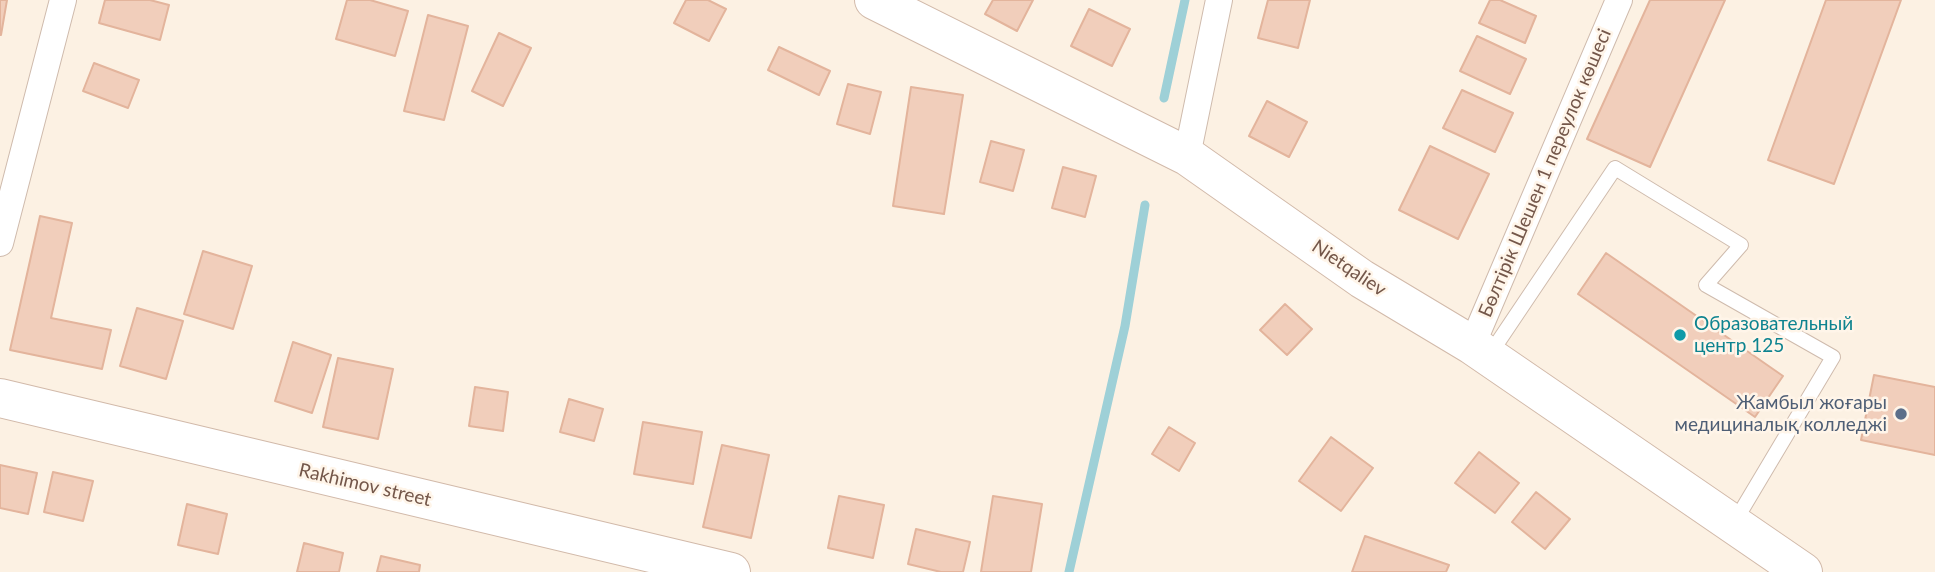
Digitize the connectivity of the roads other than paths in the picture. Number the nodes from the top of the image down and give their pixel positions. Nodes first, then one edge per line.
1 (63, 0) edge
2 (874, 0) edge
3 (1219, 0) edge
4 (1619, 0) edge
5 (1187, 156) junction
6 (0, 243) edge
7 (1480, 351) junction
8 (0, 398) edge
9 (1734, 524) junction
10 (731, 572) edge
11 (1803, 572) edge

1 - 6 street
2 - 5 street, Nietqaliev
3 - 5 street
4 - 7 street, Бөлтірік Шешен 1 переулок көшесі
5 - 7 street, Nietqaliev
7 - 9 street, Nietqaliev
7 - 9 lane
8 - 10 street, Rakhimov street
9 - 11 street, Nietqaliev

